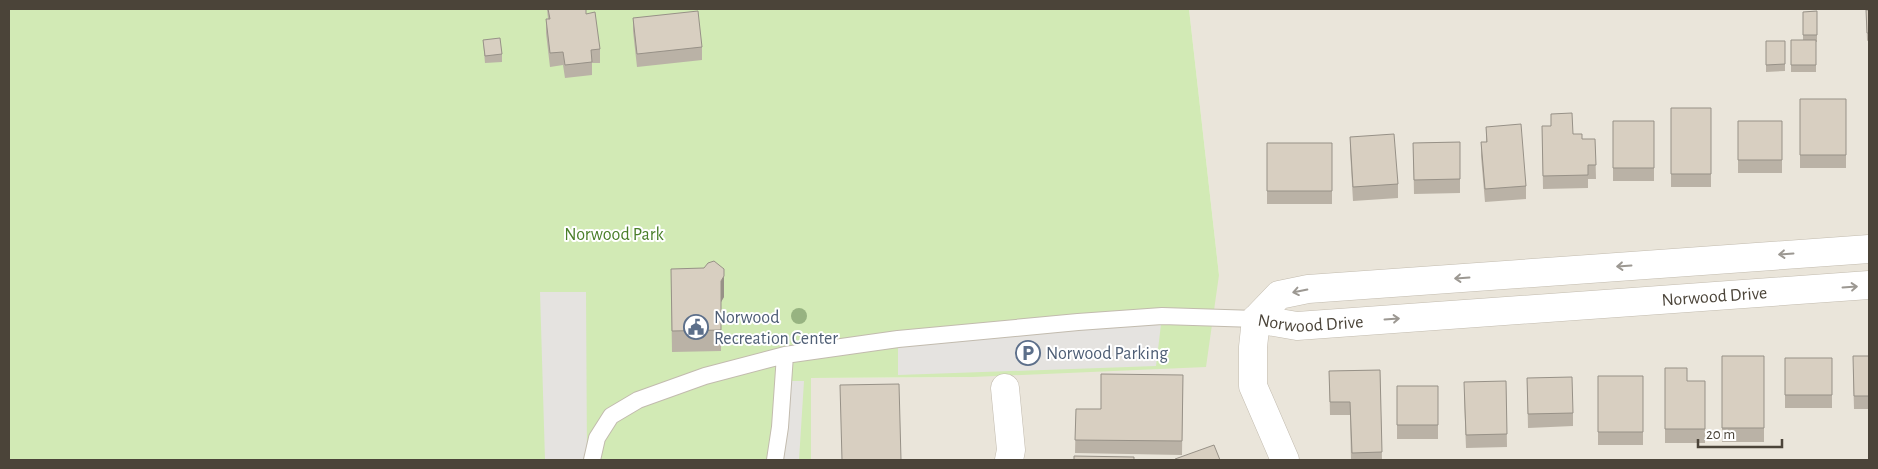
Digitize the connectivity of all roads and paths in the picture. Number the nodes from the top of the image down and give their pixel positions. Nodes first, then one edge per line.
1 (1869, 249) edge
2 (1820, 252) junction
3 (1555, 271) junction
4 (1869, 285) edge
5 (1823, 289) junction
6 (1559, 307) junction
7 (1256, 318) junction
8 (785, 355) junction
9 (1005, 388) dead end
10 (592, 460) edge
11 (775, 460) edge
12 (1009, 460) edge
13 (1285, 460) edge

1 - 2 street, Norwood Drive
2 -> 3 street, Norwood Drive
2 - 5 street
3 - 6 street
3 -> 7 street, Norwood Drive
5 -> 4 street, Norwood Drive
5 - 6 street, Norwood Drive
7 -> 6 street, Norwood Drive
7 - 8 lane
7 - 13 street
8 - 10 lane
8 - 11 lane
9 - 12 street

